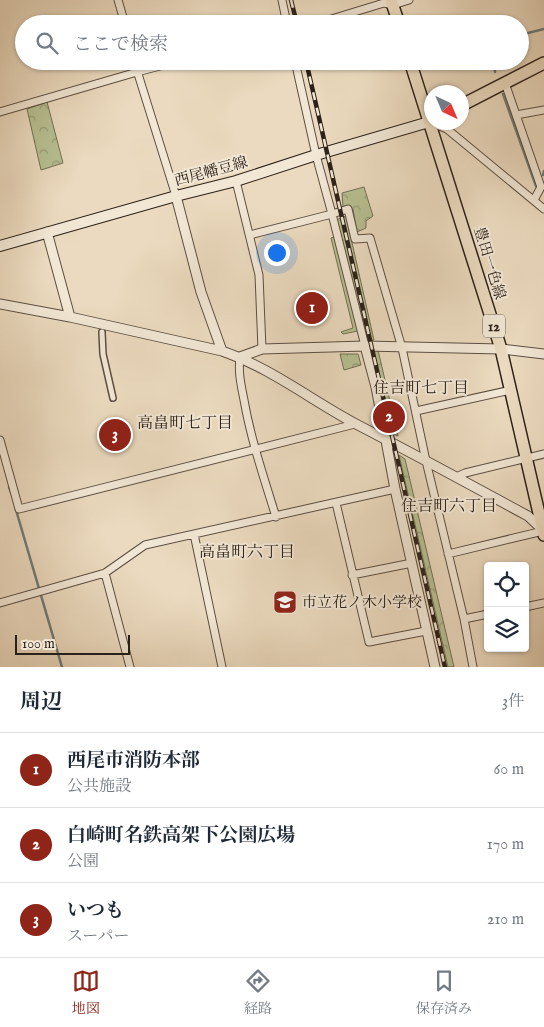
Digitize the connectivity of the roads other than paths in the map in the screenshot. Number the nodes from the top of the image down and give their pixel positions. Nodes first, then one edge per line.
1 (118, 0) edge
2 (282, 0) edge
3 (409, 0) edge
4 (392, 2) edge
5 (122, 15) edge
6 (285, 15) edge
7 (345, 15) edge
8 (396, 15) edge
9 (544, 63) edge
10 (145, 70) edge
11 (297, 70) edge
12 (413, 70) edge
13 (137, 72) junction
14 (505, 83) junction
15 (469, 101) edge
16 (424, 103) edge
17 (544, 110) edge
18 (0, 112) edge
19 (516, 116) junction
20 (424, 123) edge
21 (433, 130) edge
22 (449, 130) edge
23 (316, 155) junction
24 (236, 181) junction
25 (542, 186) edge
26 (176, 196) junction
27 (534, 200) junction
28 (544, 209) edge
29 (332, 214) junction
30 (47, 232) junction
31 (250, 235) junction
32 (0, 246) edge
33 (0, 304) edge
34 (70, 317) junction
35 (102, 332) dead end
36 (365, 346) junction
37 (402, 348) junction
38 (262, 349) junction
39 (501, 350) junction
40 (222, 351) junction
41 (544, 354) edge
42 (240, 357) junction
43 (511, 390) junction
44 (113, 398) dead end
45 (416, 411) junction
46 (356, 424) junction
47 (386, 438) junction
48 (0, 440) edge
49 (255, 449) junction
50 (544, 454) edge
51 (527, 458) junction
52 (426, 461) junction
53 (456, 477) junction
54 (395, 489) junction
55 (336, 502) junction
56 (276, 517) junction
57 (544, 532) edge
58 (194, 534) junction
59 (448, 554) junction
60 (412, 563) junction
61 (105, 573) junction
62 (352, 575) junction
63 (0, 603) edge
64 (544, 603) edge
65 (529, 606) edge
66 (484, 615) edge
67 (464, 620) junction
68 (426, 630) junction
69 (130, 667) edge
70 (222, 667) edge
71 (434, 667) edge
72 (473, 667) edge

1 - 5 street
2 - 6 street
3 - 4 street
4 - 7 street
4 - 8 main road
9 - 14 main road
10 - 13 street
11 - 23 street
12 - 16 main road, 豊田一色線 / 12
13 - 18 street
13 - 26 street
14 - 15 main road
14 - 19 street
17 - 19 street
19 - 25 street
20 - 23 main road, 西尾幡豆線
21 - 39 main road, 豊田一色線 / 12
22 - 27 street
23 - 24 main road, 西尾幡豆線
23 - 29 street
24 - 26 main road, 西尾幡豆線
24 - 31 street
25 - 27 street
26 - 30 main road, 西尾幡豆線
26 - 40 street
27 - 28 street
29 - 31 street
29 - 36 street
29 - 37 street
30 - 32 main road, 西尾幡豆線
30 - 34 street
31 - 38 street
33 - 34 street
34 - 40 street
35 - 44 street
36 - 37 street
36 - 38 street
36 - 47 street
37 - 39 street
37 - 45 street
38 - 42 street
39 - 41 street
39 - 43 main road, 豊田一色線 / 12
40 - 42 street
42 - 46 street
42 - 49 street
43 - 45 street
43 - 51 main road, 豊田一色線 / 12
45 - 52 street
46 - 47 street
46 - 49 street
47 - 52 street
47 - 54 street
48 - 49 street
49 - 56 street
50 - 51 street
51 - 53 street
51 - 57 main road, 豊田一色線 / 12
52 - 53 street
52 - 59 street
53 - 57 street
54 - 55 street
54 - 60 street
55 - 56 street
55 - 62 street
56 - 58 street
57 - 59 street
58 - 61 street
58 - 70 street
59 - 67 street
60 - 62 street
60 - 68 street
61 - 63 street
61 - 69 street
62 - 68 street
64 - 65 street
66 - 67 street
67 - 72 street
68 - 71 street

